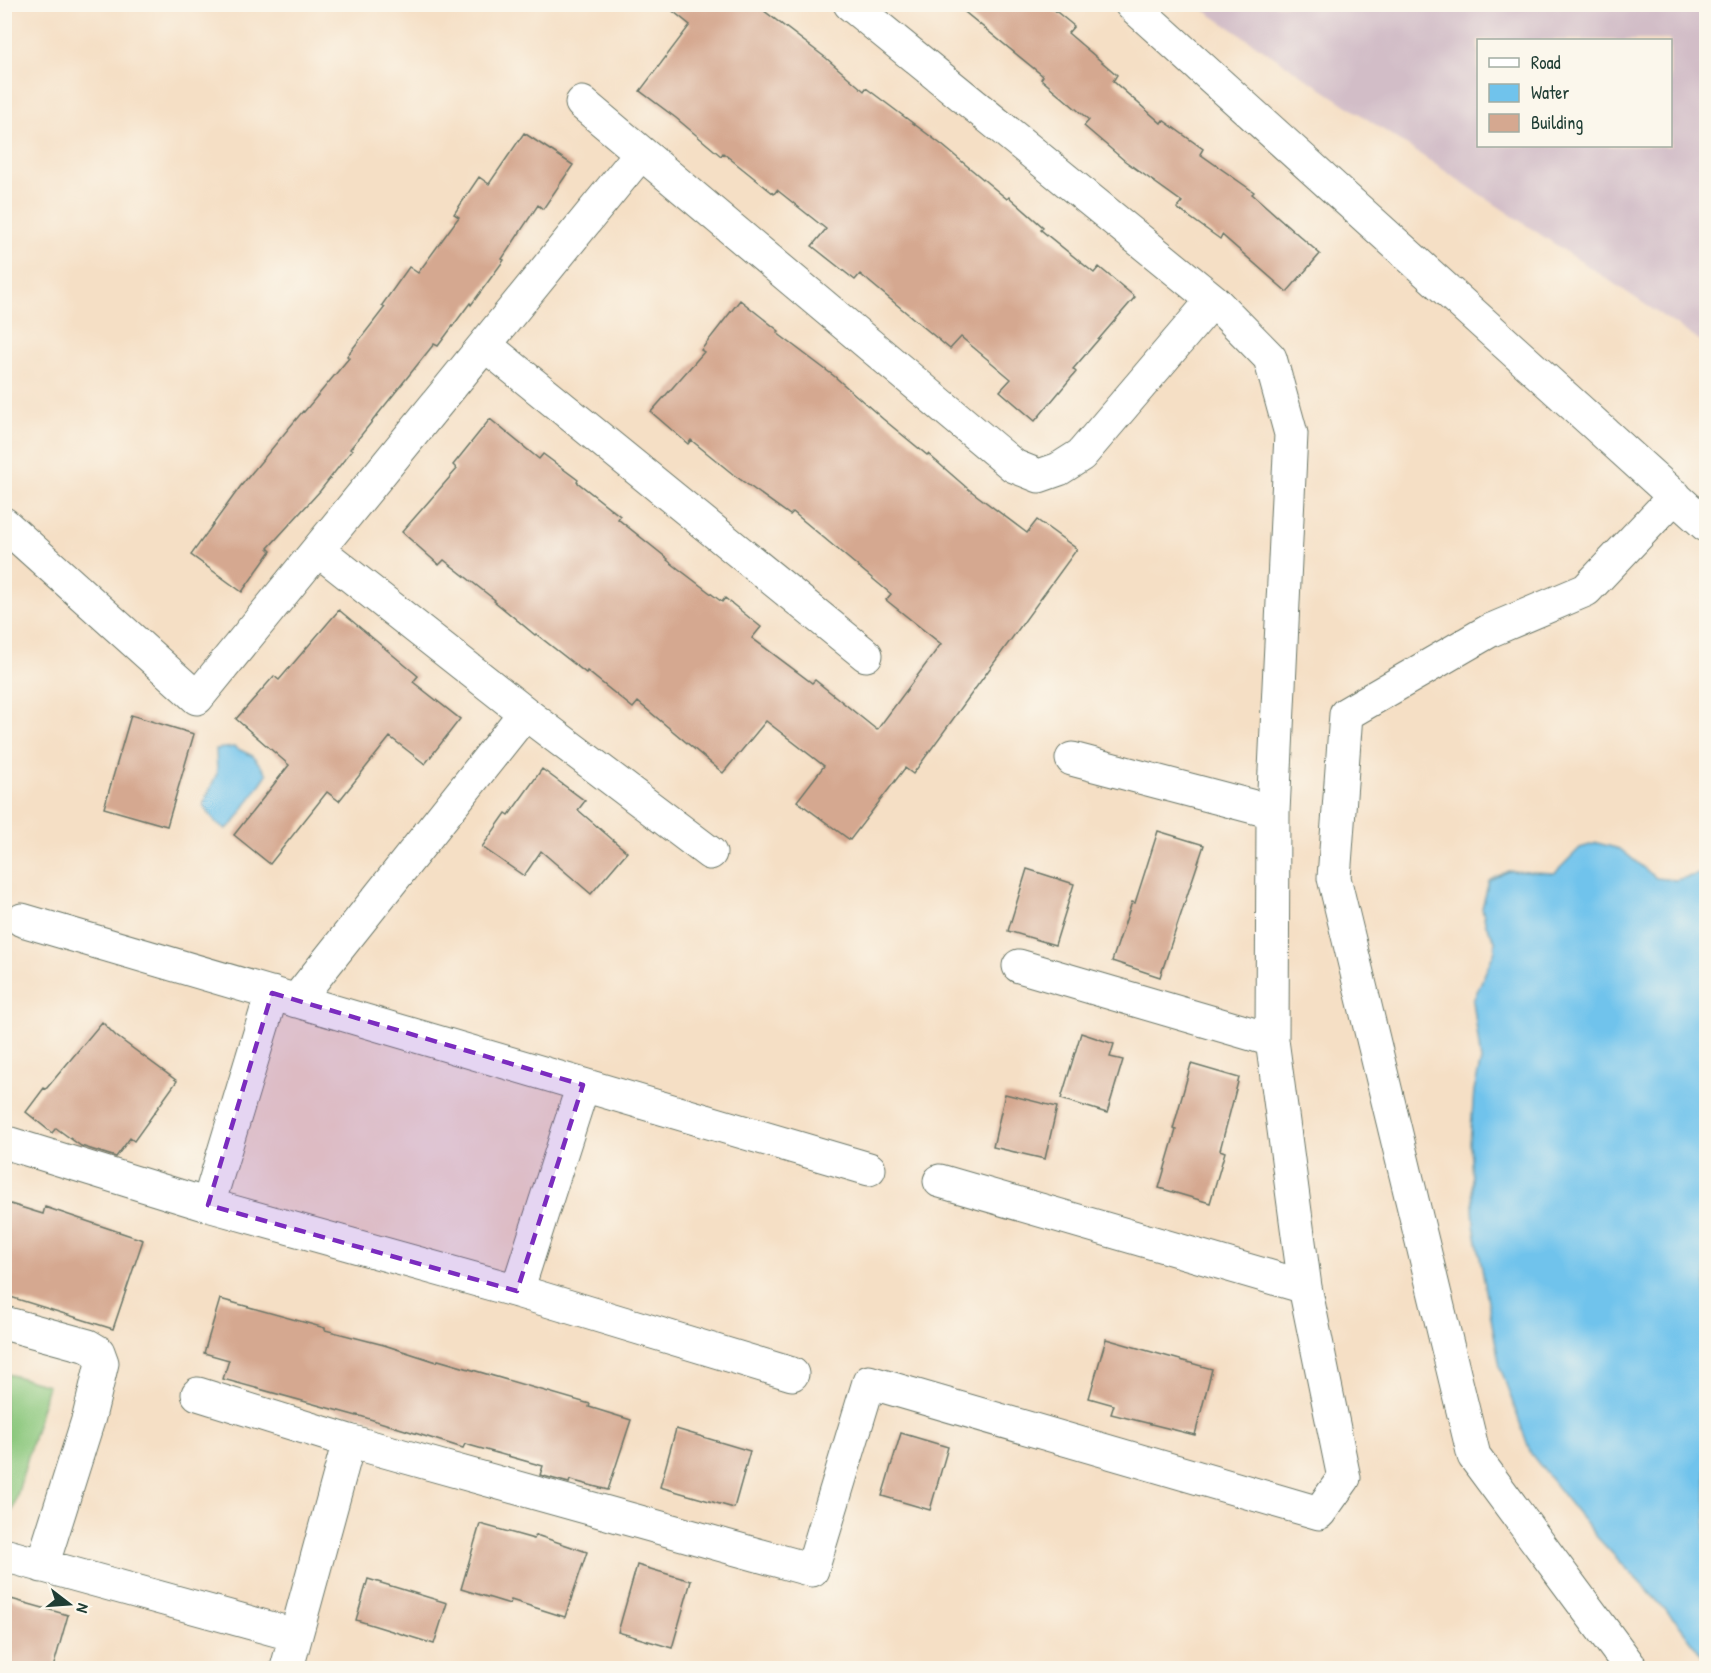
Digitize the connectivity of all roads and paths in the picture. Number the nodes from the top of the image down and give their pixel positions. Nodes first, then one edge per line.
1 (850, 4) edge
2 (1131, 4) edge
3 (582, 103) dead end
4 (641, 153) junction
5 (1214, 300) junction
6 (485, 345) junction
7 (1675, 496) junction
8 (4, 524) edge
9 (1707, 525) edge
10 (318, 550) junction
11 (866, 655) dead end
12 (525, 713) junction
13 (1072, 759) dead end
14 (1273, 812) junction
15 (710, 853) dead end
16 (22, 920) dead end
17 (1019, 966) dead end
18 (284, 997) junction
19 (1272, 1040) junction
20 (583, 1085) junction
21 (4, 1142) edge
22 (869, 1169) dead end
23 (940, 1181) dead end
24 (208, 1205) junction
25 (1305, 1287) junction
26 (517, 1291) junction
27 (4, 1323) edge
28 (792, 1374) dead end
29 (198, 1394) dead end
30 (349, 1441) junction
31 (4, 1555) edge
32 (42, 1566) junction
33 (295, 1635) junction
34 (287, 1668) edge
35 (1631, 1668) edge

1 - 5 street
2 - 7 street
3 - 4 street
4 - 5 street
4 - 6 street
5 - 14 street
6 - 10 street
6 - 11 street
7 - 9 street
7 - 35 street
8 - 10 street
10 - 12 street
12 - 15 street
12 - 18 street
13 - 14 street
14 - 19 street
16 - 18 street
17 - 19 street
18 - 20 street
18 - 24 street
19 - 25 street
20 - 22 street
20 - 26 street
21 - 24 street
23 - 25 street
24 - 26 street
25 - 30 street
26 - 28 street
27 - 32 street
29 - 30 street
30 - 33 street
31 - 32 street
32 - 33 street
33 - 34 street

